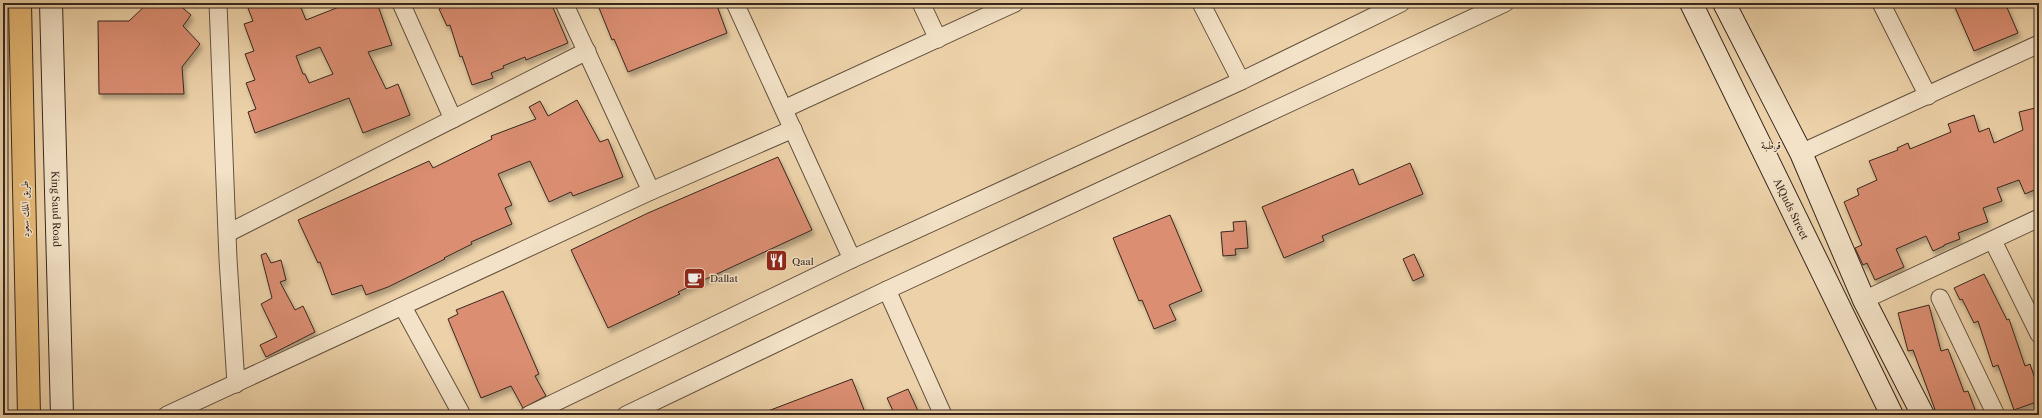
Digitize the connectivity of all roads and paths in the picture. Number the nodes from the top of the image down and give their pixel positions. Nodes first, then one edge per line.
1 (20, 3) edge
2 (51, 3) edge
3 (218, 3) edge
4 (401, 3) edge
5 (564, 3) edge
6 (735, 3) edge
7 (921, 3) edge
8 (1014, 3) edge
9 (1201, 3) edge
10 (1401, 3) edge
11 (1505, 3) edge
12 (1691, 3) edge
13 (1724, 3) edge
14 (1880, 3) edge
15 (938, 39) junction
16 (2039, 44) edge
17 (587, 52) junction
18 (1241, 81) junction
19 (1928, 96) junction
20 (784, 109) junction
21 (453, 119) junction
22 (793, 129) junction
23 (1801, 152) junction
24 (651, 191) junction
25 (2039, 218) edge
26 (228, 233) junction
27 (1993, 240) junction
28 (852, 259) junction
29 (887, 290) junction
30 (1940, 298) dead end
31 (1864, 300) junction
32 (403, 307) junction
33 (2039, 334) edge
34 (236, 384) junction
35 (29, 415) edge
36 (62, 415) edge
37 (167, 415) edge
38 (462, 415) edge
39 (529, 415) edge
40 (626, 415) edge
41 (943, 415) edge
42 (1892, 415) edge
43 (1922, 415) edge
44 (1996, 415) edge

1 - 35 main road, طريق الملك سعود
2 - 36 street, King Saud Road
3 - 26 street
4 - 21 street
5 - 17 street
6 - 20 street
7 - 15 street
8 - 15 street
9 - 18 street
10 - 18 street
11 - 29 street
12 - 42 street, AlQuds Street
13 - 23 street
14 - 19 street
15 - 20 street
16 - 19 street
17 - 21 street
17 - 24 street
18 - 28 street
19 - 23 street
20 - 22 street
21 - 26 street
22 - 24 street
22 - 28 street
23 - 31 street
24 - 32 street
25 - 27 street
26 - 34 street
27 - 31 street
27 - 33 street
28 - 39 street
29 - 40 street
29 - 41 street
30 - 44 street
31 - 43 street
32 - 34 street
32 - 38 street
34 - 37 street

